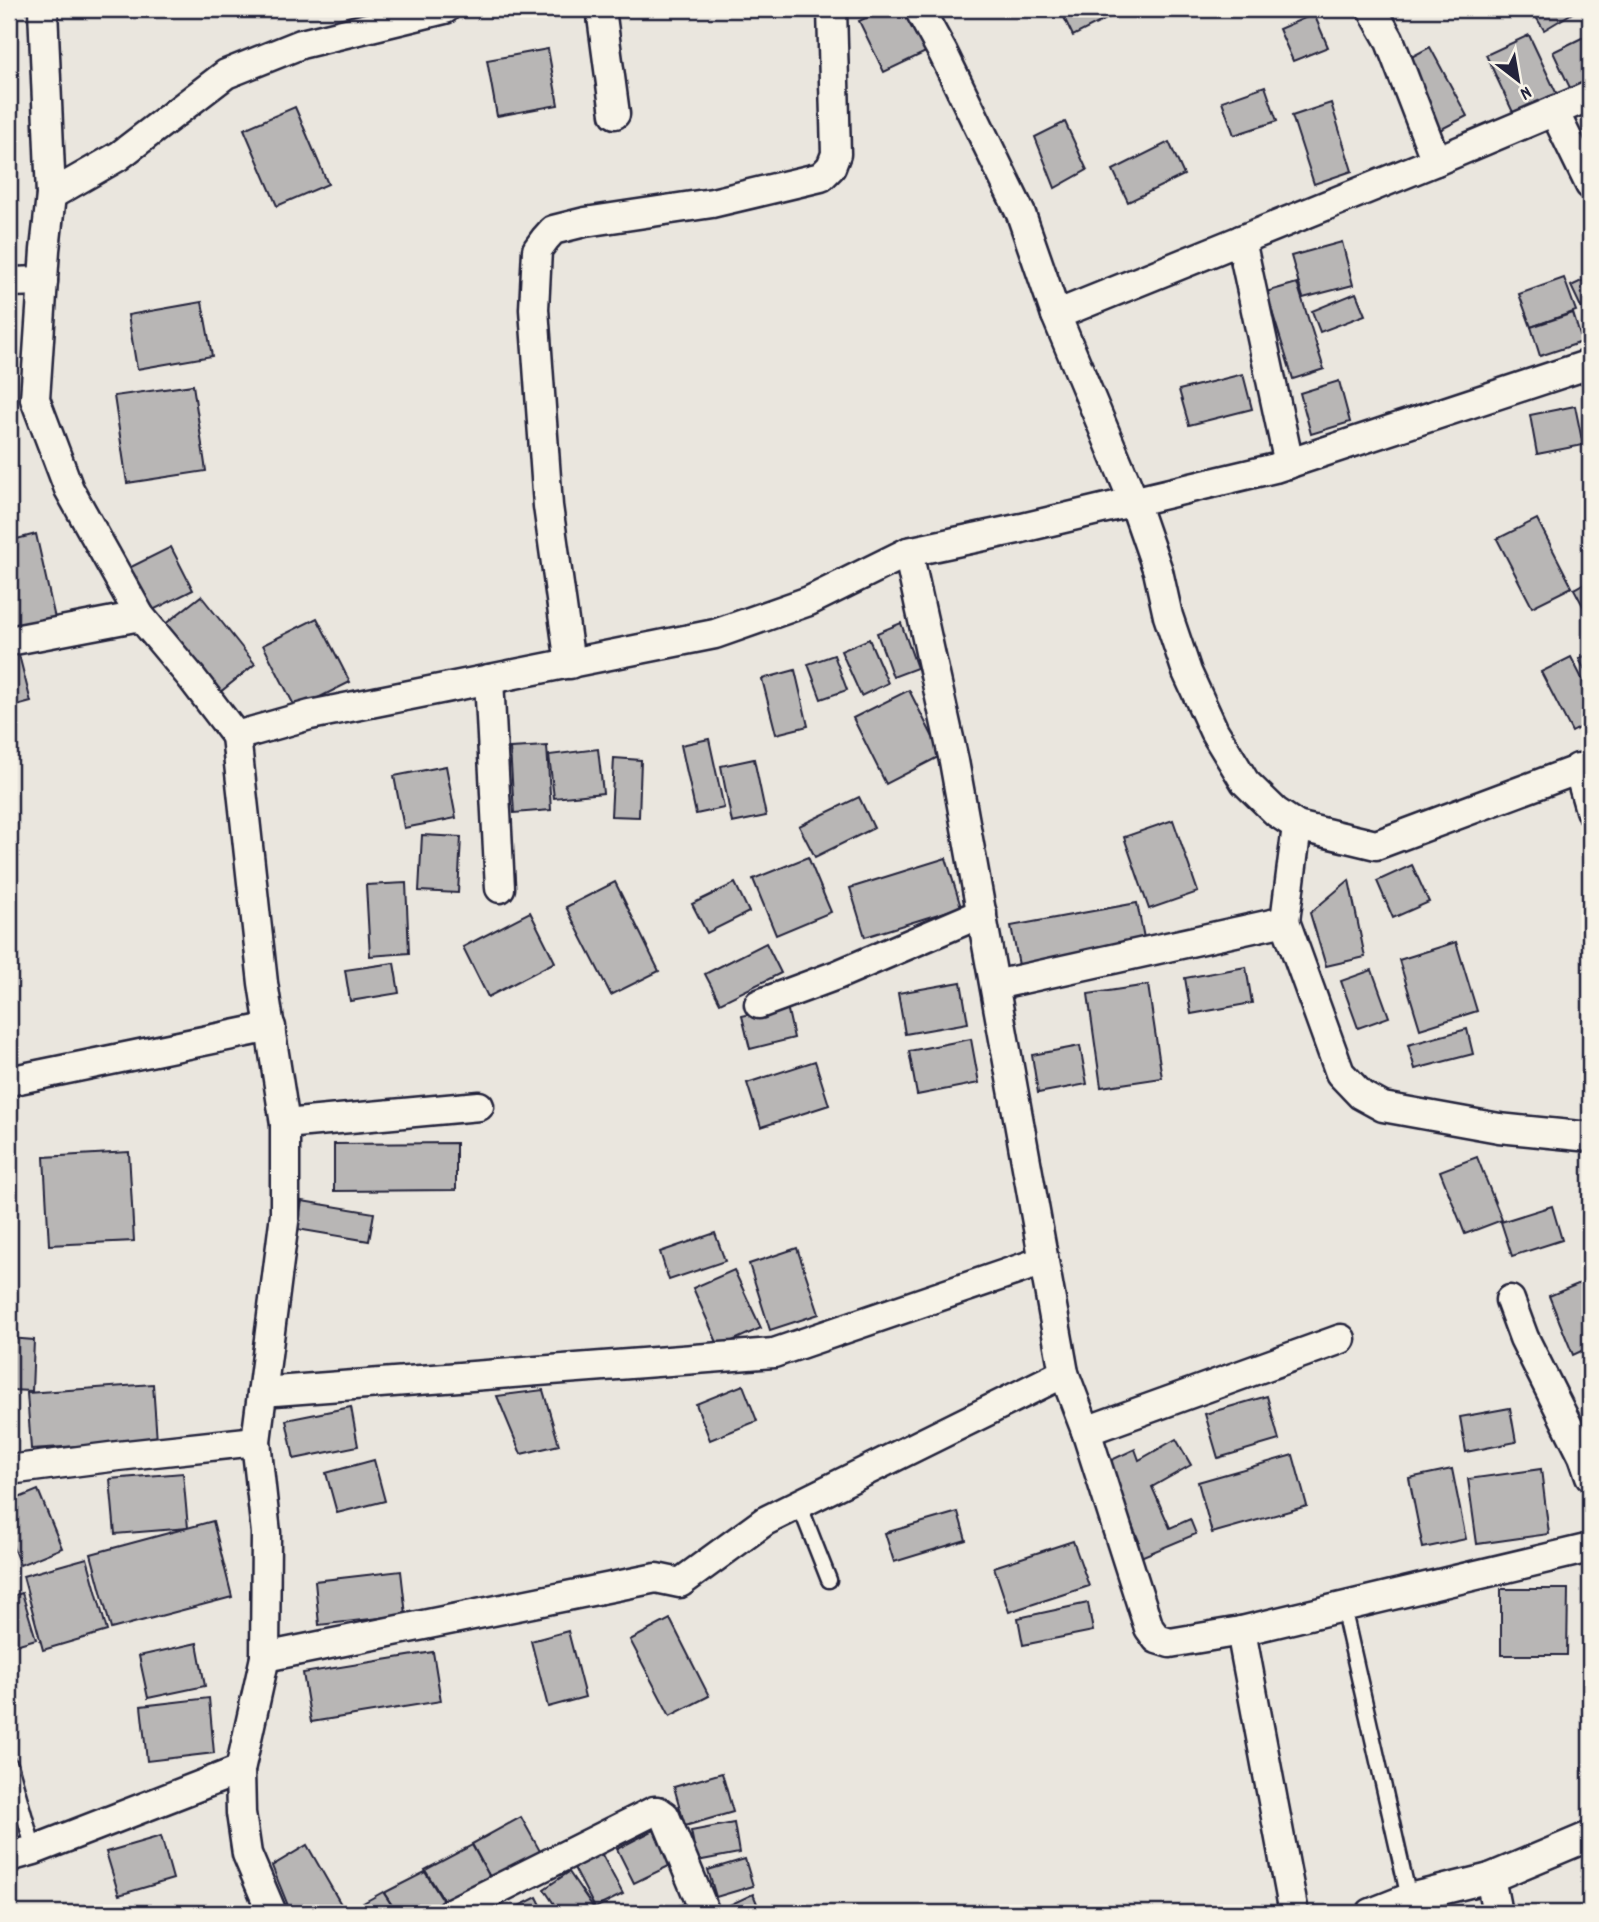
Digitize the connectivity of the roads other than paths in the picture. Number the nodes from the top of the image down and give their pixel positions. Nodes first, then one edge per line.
1 (43, 9) edge
2 (446, 9) edge
3 (601, 9) edge
4 (832, 9) edge
5 (919, 9) edge
6 (1372, 9) edge
7 (1590, 96) edge
8 (1554, 111) junction
9 (615, 114) dead end
10 (1436, 161) junction
11 (1590, 185) edge
12 (51, 195) junction
13 (1241, 240) junction
14 (43, 281) junction
15 (9, 282) edge
16 (1056, 315) junction
17 (1590, 364) edge
18 (1289, 464) junction
19 (1135, 502) junction
20 (908, 552) junction
21 (140, 616) junction
22 (9, 641) edge
23 (570, 664) junction
24 (489, 679) junction
25 (236, 736) junction
26 (1584, 766) edge
27 (1590, 810) edge
28 (1297, 826) junction
29 (500, 888) dead end
30 (982, 913) junction
31 (1285, 921) junction
32 (995, 985) junction
33 (759, 1004) dead end
34 (271, 1027) junction
35 (9, 1082) edge
36 (479, 1106) dead end
37 (285, 1124) junction
38 (1590, 1137) edge
39 (1044, 1261) junction
40 (1510, 1300) dead end
41 (1341, 1339) dead end
42 (1064, 1373) junction
43 (262, 1392) junction
44 (1086, 1431) junction
45 (256, 1441) junction
46 (9, 1470) edge
47 (1590, 1476) edge
48 (799, 1504) junction
49 (1590, 1548) edge
50 (829, 1580) dead end
51 (1343, 1607) junction
52 (1241, 1631) junction
53 (265, 1657) junction
54 (10, 1765) edge
55 (240, 1770) junction
56 (1590, 1836) edge
57 (21, 1854) edge
58 (1490, 1878) junction
59 (1409, 1898) junction
60 (272, 1913) edge
61 (450, 1913) edge
62 (705, 1913) edge
63 (1294, 1913) edge
64 (1371, 1913) edge
65 (1497, 1913) edge

1 - 12 street
2 - 12 street
3 - 9 street
4 - 23 street
5 - 16 street
6 - 10 street
7 - 8 street
8 - 10 street
8 - 11 street
10 - 13 street
12 - 14 street
13 - 16 street
13 - 18 street
14 - 15 street
14 - 21 street
16 - 19 street
17 - 18 street
18 - 19 street
19 - 20 street
19 - 28 street
20 - 23 street
20 - 30 street
21 - 22 street
21 - 25 street
23 - 24 street
24 - 25 street
24 - 29 street
25 - 34 street
26 - 27 street
26 - 28 street
28 - 31 street
30 - 32 street
30 - 33 street
31 - 32 street
31 - 38 street
32 - 39 street
34 - 35 street
34 - 37 street
36 - 37 street
37 - 43 street
39 - 42 street
39 - 43 street
40 - 47 street
41 - 44 street
42 - 44 street
42 - 48 street
43 - 45 street
44 - 52 street
45 - 46 street
45 - 53 street
48 - 50 lane
48 - 53 street
49 - 51 street
51 - 52 street
51 - 59 lane
52 - 63 street
53 - 55 street
54 - 57 lane
55 - 57 street
55 - 60 street
56 - 58 street
58 - 59 street
58 - 65 street
59 - 64 street
61 - 62 street

